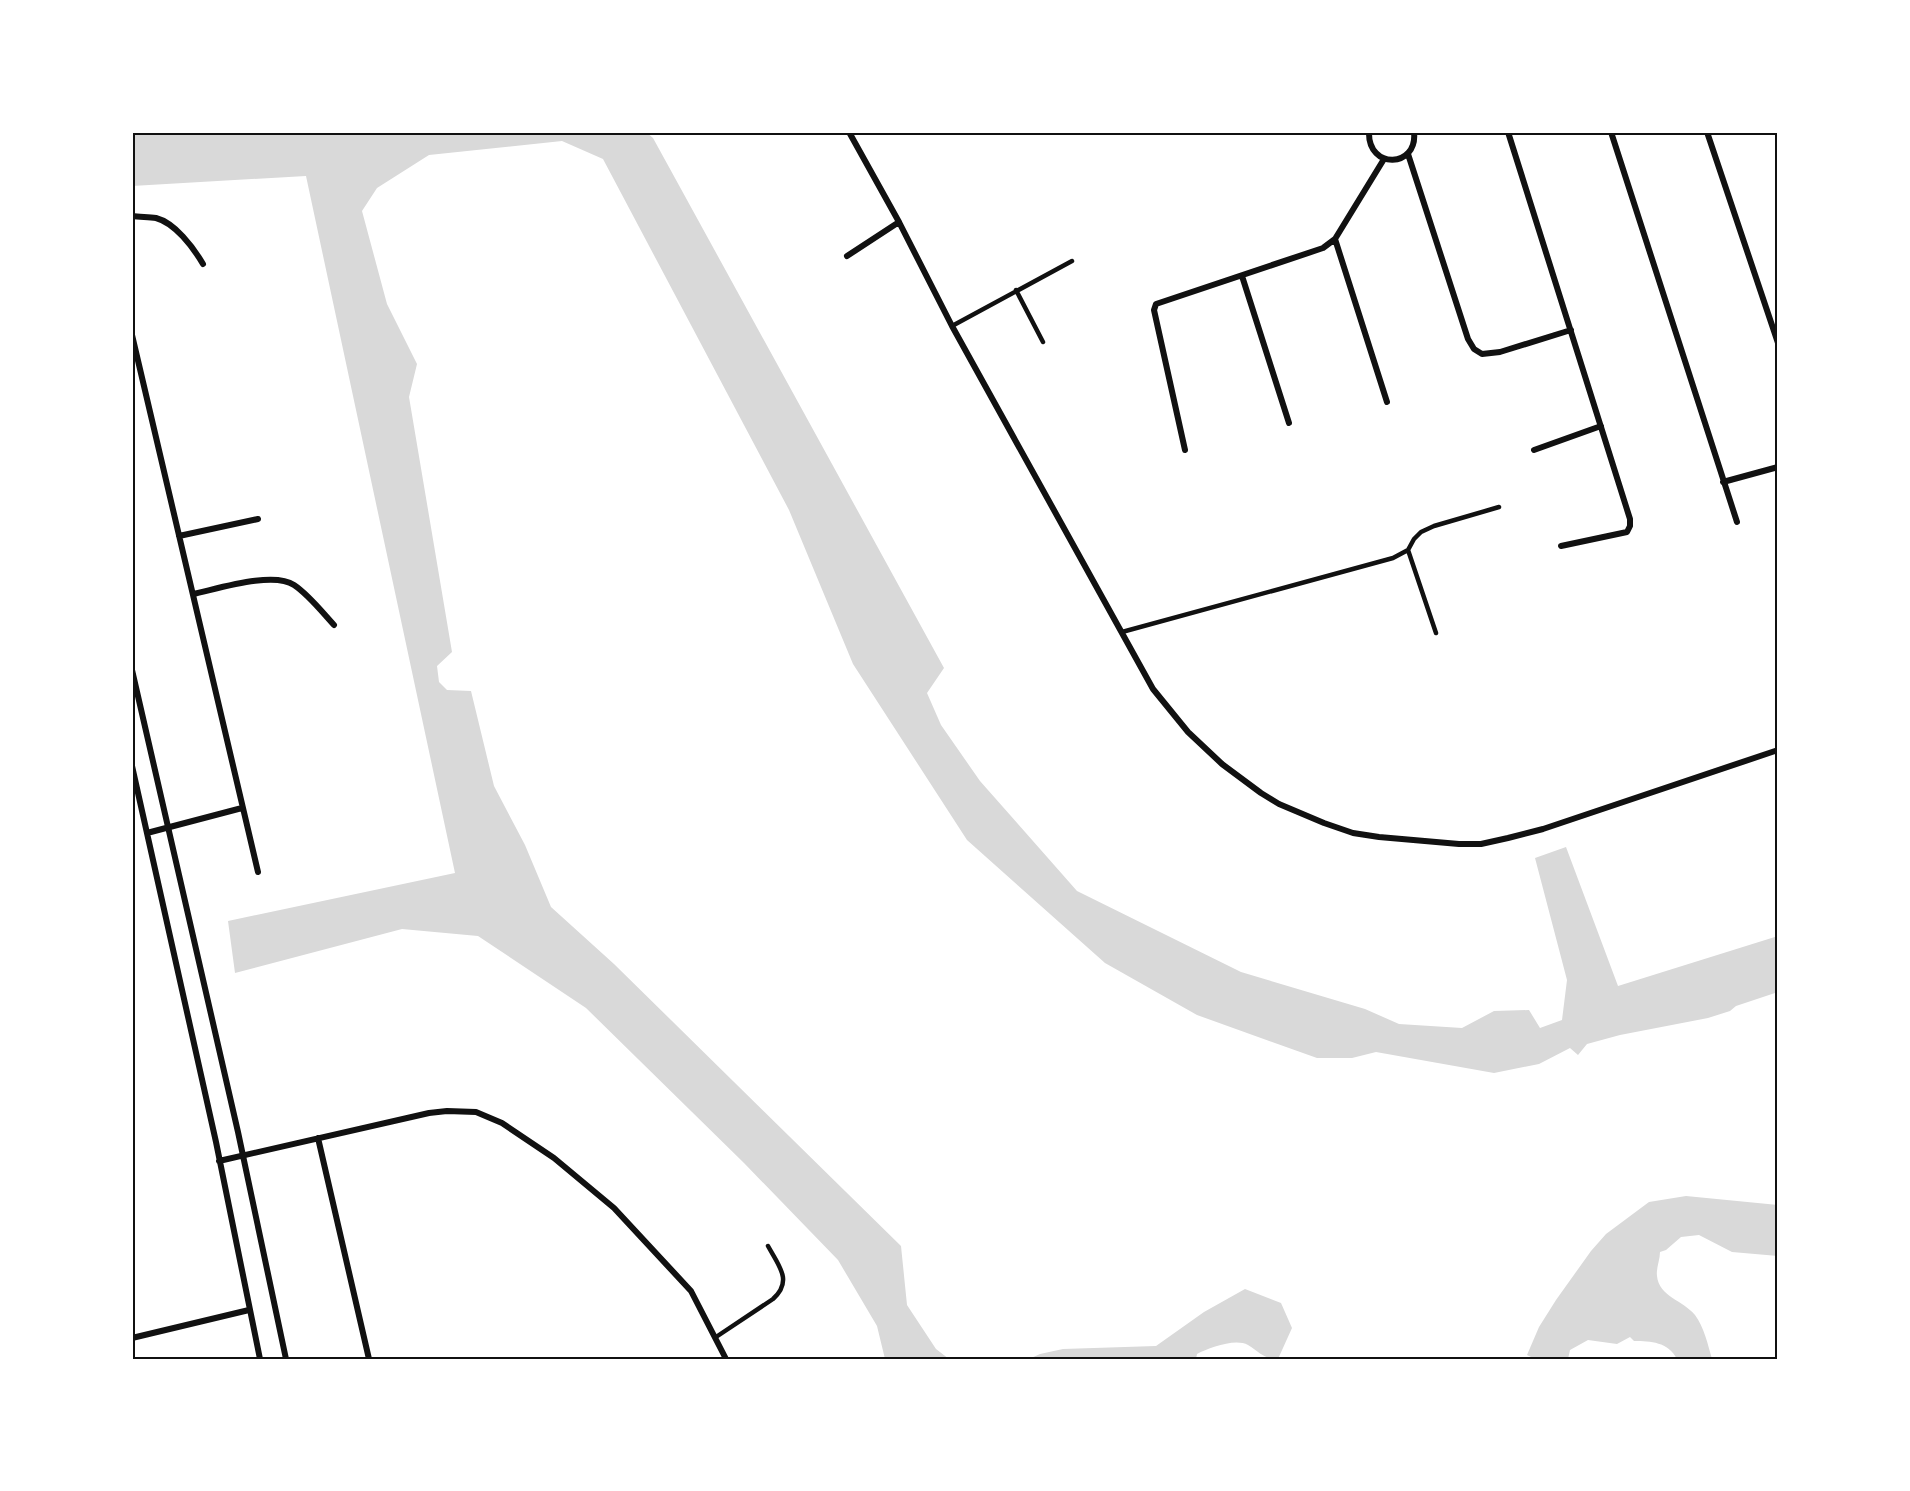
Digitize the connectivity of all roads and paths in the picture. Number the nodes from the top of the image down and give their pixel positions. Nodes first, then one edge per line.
1 (849, 132) edge
2 (1369, 132) edge
3 (1414, 132) edge
4 (1508, 132) edge
5 (1611, 132) edge
6 (1707, 132) edge
7 (1408, 154) junction
8 (1384, 159) junction
9 (132, 216) edge
10 (899, 222) junction
11 (1335, 239) junction
12 (847, 256) dead end
13 (1071, 261) dead end
14 (203, 264) dead end
15 (1242, 276) junction
16 (1016, 290) junction
17 (952, 326) junction
18 (1571, 330) junction
19 (132, 335) edge
20 (1043, 342) dead end
21 (1778, 344) edge
22 (1387, 402) dead end
23 (1289, 423) dead end
24 (1601, 426) junction
25 (1185, 450) dead end
26 (1534, 450) dead end
27 (1778, 467) edge
28 (1723, 482) junction
29 (1499, 507) dead end
30 (258, 519) dead end
31 (1737, 522) dead end
32 (179, 536) junction
33 (1561, 546) dead end
34 (1408, 550) junction
35 (193, 594) junction
36 (334, 625) dead end
37 (1122, 632) junction
38 (1436, 633) dead end
39 (132, 670) edge
40 (1778, 750) edge
41 (132, 766) edge
42 (243, 808) junction
43 (168, 828) junction
44 (147, 833) junction
45 (258, 872) dead end
46 (318, 1138) junction
47 (242, 1155) junction
48 (219, 1161) junction
49 (768, 1246) dead end
50 (249, 1310) junction
51 (716, 1337) junction
52 (132, 1338) edge
53 (260, 1359) edge
54 (286, 1359) edge
55 (369, 1359) edge
56 (726, 1359) edge

1 - 10 street
2 - 8 street
3 - 7 street
4 - 18 street
5 - 28 street
6 - 21 street
7 - 8 street
7 - 18 street
8 - 11 street
9 - 14 street
10 - 12 street
10 - 17 street
11 - 15 street
11 - 22 street
13 - 16 lane
15 - 23 street
15 - 25 street
16 - 17 lane
16 - 20 lane
17 - 37 street
18 - 24 street
19 - 32 street
24 - 26 street
24 - 33 street
27 - 28 street
28 - 31 street
29 - 34 lane
30 - 32 street
32 - 35 street
34 - 37 lane
34 - 38 lane
35 - 36 street
35 - 42 street
37 - 40 street
39 - 43 street
41 - 44 street
42 - 43 street
42 - 45 street
43 - 44 street
43 - 47 street
44 - 48 street
46 - 47 street
46 - 51 street
46 - 55 street
47 - 48 street
47 - 54 street
48 - 50 street
49 - 51 lane
50 - 52 street
50 - 53 street
51 - 56 street

